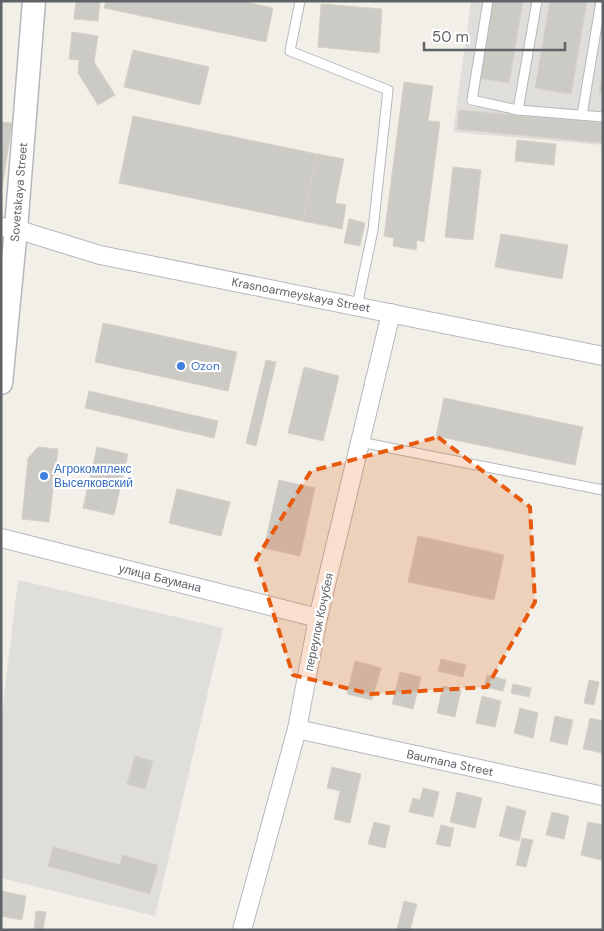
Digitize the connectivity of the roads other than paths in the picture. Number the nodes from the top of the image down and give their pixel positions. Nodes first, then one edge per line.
1 (34, 1) edge
2 (300, 1) edge
3 (488, 1) edge
4 (537, 1) edge
5 (600, 1) edge
6 (518, 110) junction
7 (582, 115) junction
8 (603, 117) edge
9 (9, 228) edge
10 (358, 306) junction
11 (391, 313) junction
12 (603, 356) edge
13 (1, 383) edge
14 (360, 442) junction
15 (603, 490) edge
16 (1, 538) edge
17 (318, 618) junction
18 (297, 729) junction
19 (603, 796) edge
20 (242, 930) edge

1 - 9 street, Sovetskaya Street
2 - 10 lane
3 - 6 lane
4 - 6 lane
5 - 7 lane
6 - 7 lane
7 - 8 lane
9 - 10 street, Krasnoarmeyskaya Street
9 - 13 street, Sovetskaya Street
10 - 11 street, Krasnoarmeyskaya Street
11 - 12 street, Krasnoarmeyskaya Street
11 - 14 street, переулок Кочубея
14 - 15 lane
14 - 17 street, переулок Кочубея
16 - 17 street, улица Баумана
17 - 18 street, переулок Кочубея
18 - 19 street, Baumana Street
18 - 20 street, переулок Кочубея

